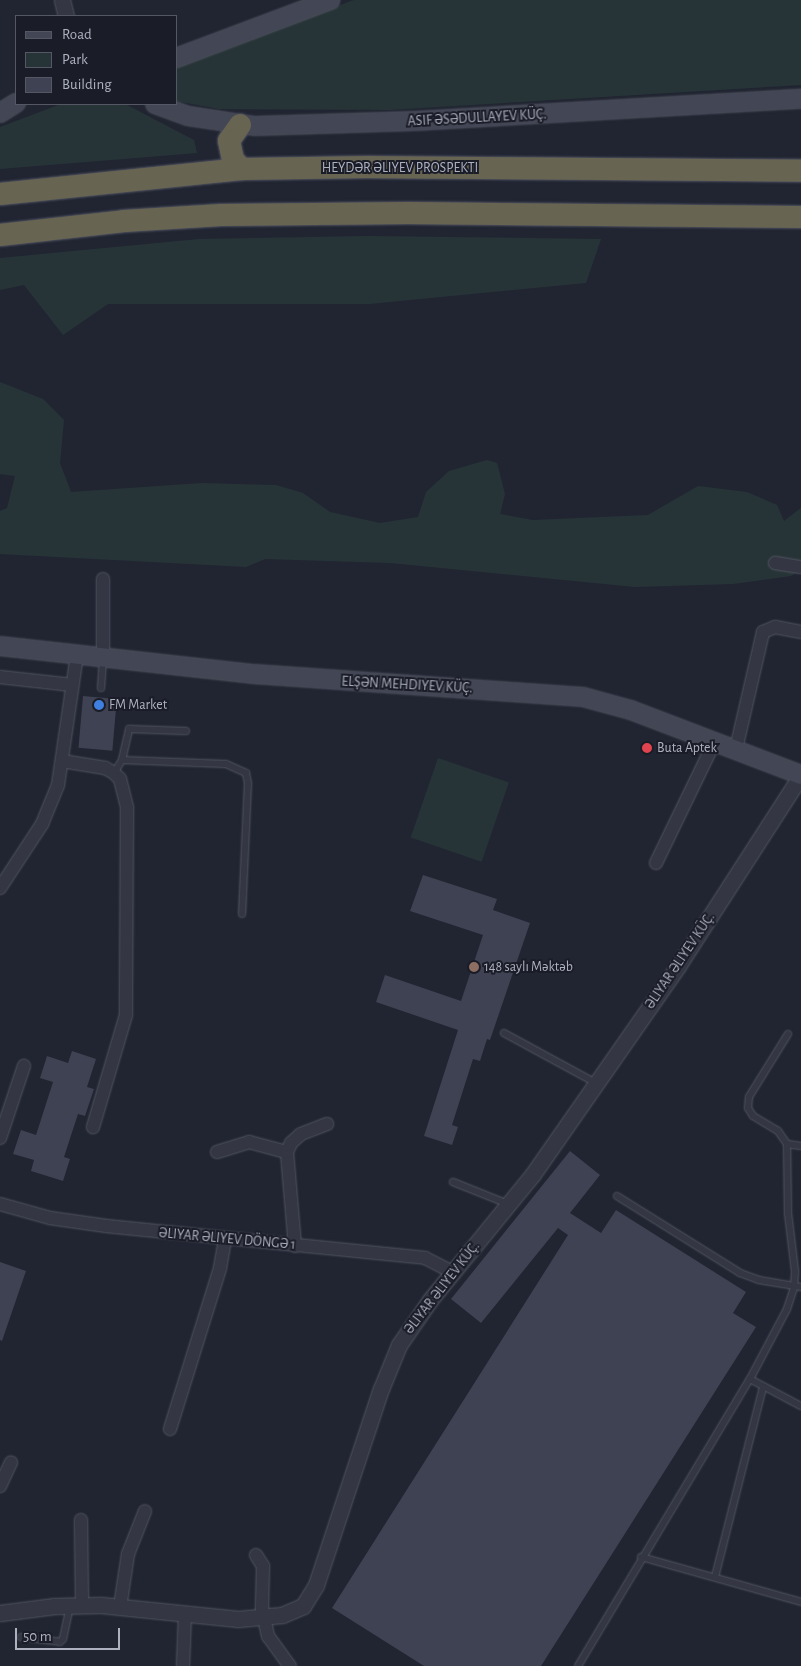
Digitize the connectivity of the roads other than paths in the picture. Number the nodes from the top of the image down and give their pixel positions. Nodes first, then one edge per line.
1 (62, 0) edge
2 (330, 0) edge
3 (66, 15) edge
4 (178, 57) edge
5 (801, 99) edge
6 (15, 104) edge
7 (158, 105) edge
8 (0, 113) edge
9 (240, 126) junction
10 (236, 170) junction
11 (801, 172) edge
12 (0, 178) edge
13 (0, 194) edge
14 (801, 216) edge
15 (0, 235) edge
16 (775, 563) dead end
17 (801, 567) edge
18 (103, 579) dead end
19 (801, 632) edge
20 (0, 646) edge
21 (77, 655) junction
22 (103, 658) junction
23 (0, 677) edge
24 (73, 685) junction
25 (101, 688) dead end
26 (186, 731) dead end
27 (715, 741) junction
28 (736, 749) junction
29 (122, 760) junction
30 (62, 761) junction
31 (114, 773) junction
32 (801, 775) edge
33 (656, 863) dead end
34 (0, 888) edge
35 (242, 914) dead end
36 (504, 1033) dead end
37 (788, 1034) dead end
38 (24, 1066) dead end
39 (596, 1083) junction
40 (327, 1124) dead end
41 (93, 1127) dead end
42 (0, 1138) edge
43 (787, 1144) junction
44 (801, 1146) edge
45 (217, 1152) dead end
46 (287, 1152) junction
47 (452, 1182) dead end
48 (617, 1196) dead end
49 (0, 1204) edge
50 (510, 1204) junction
51 (225, 1240) junction
52 (295, 1246) junction
53 (452, 1272) junction
54 (798, 1287) edge
55 (750, 1379) junction
56 (763, 1388) junction
57 (801, 1406) edge
58 (170, 1429) dead end
59 (11, 1462) dead end
60 (0, 1486) edge
61 (144, 1511) dead end
62 (81, 1520) dead end
63 (256, 1555) dead end
64 (641, 1557) junction
65 (715, 1577) junction
66 (801, 1602) edge
67 (76, 1605) junction
68 (120, 1606) junction
69 (0, 1612) edge
70 (185, 1614) junction
71 (264, 1618) junction
72 (21, 1637) dead end
73 (183, 1666) edge
74 (290, 1666) edge
75 (578, 1666) edge

1 - 3 street
2 - 4 main road
5 - 9 main road, ASIF ƏSƏDULLAYEV KÜÇ.
6 - 8 main road
7 - 9 main road, ASIF ƏSƏDULLAYEV KÜÇ.
9 - 10 highway
10 - 11 highway, HEYDƏR ƏLIYEV PROSPEKTI
10 - 12 highway
10 - 13 highway, HEYDƏR ƏLIYEV PROSPEKTI
14 - 15 highway
16 - 17 street
18 - 22 street
19 - 28 street
20 - 21 main road, ELŞƏN MEHDIYEV KÜÇ.
21 - 22 main road, ELŞƏN MEHDIYEV KÜÇ.
21 - 24 street
22 - 25 lane
22 - 27 main road, ELŞƏN MEHDIYEV KÜÇ.
23 - 24 street
24 - 30 street
26 - 29 lane
27 - 28 main road, ELŞƏN MEHDIYEV KÜÇ.
27 - 33 street
28 - 32 main road, ELŞƏN MEHDIYEV KÜÇ.
29 - 31 lane
29 - 35 lane
30 - 31 street
30 - 34 street
31 - 41 street
32 - 39 street, ƏLIYAR ƏLIYEV KÜÇ.
36 - 39 lane
37 - 43 lane
38 - 42 street
39 - 50 street, ƏLIYAR ƏLIYEV KÜÇ.
40 - 46 street
43 - 44 lane
43 - 54 lane
45 - 46 street
46 - 52 street
47 - 50 lane
48 - 54 lane
49 - 51 street, ƏLIYAR ƏLIYEV DÖNGƏ 1
50 - 53 street, ƏLIYAR ƏLIYEV KÜÇ.
51 - 52 street, ƏLIYAR ƏLIYEV DÖNGƏ 1
51 - 58 street
52 - 53 street, ƏLIYAR ƏLIYEV DÖNGƏ 1
53 - 71 street, ƏLIYAR ƏLIYEV KÜÇ.
54 - 55 lane
55 - 56 lane
55 - 64 lane
56 - 57 lane
56 - 65 lane
59 - 60 street
61 - 68 street
62 - 67 street
63 - 71 street
64 - 65 lane
64 - 75 lane
65 - 66 lane
67 - 68 street, ƏLIYAR ƏLIYEV KÜÇ.
67 - 69 street, ƏLIYAR ƏLIYEV KÜÇ.
67 - 72 lane
68 - 70 street, ƏLIYAR ƏLIYEV KÜÇ.
70 - 71 street, ƏLIYAR ƏLIYEV KÜÇ.
70 - 73 street
71 - 74 street

